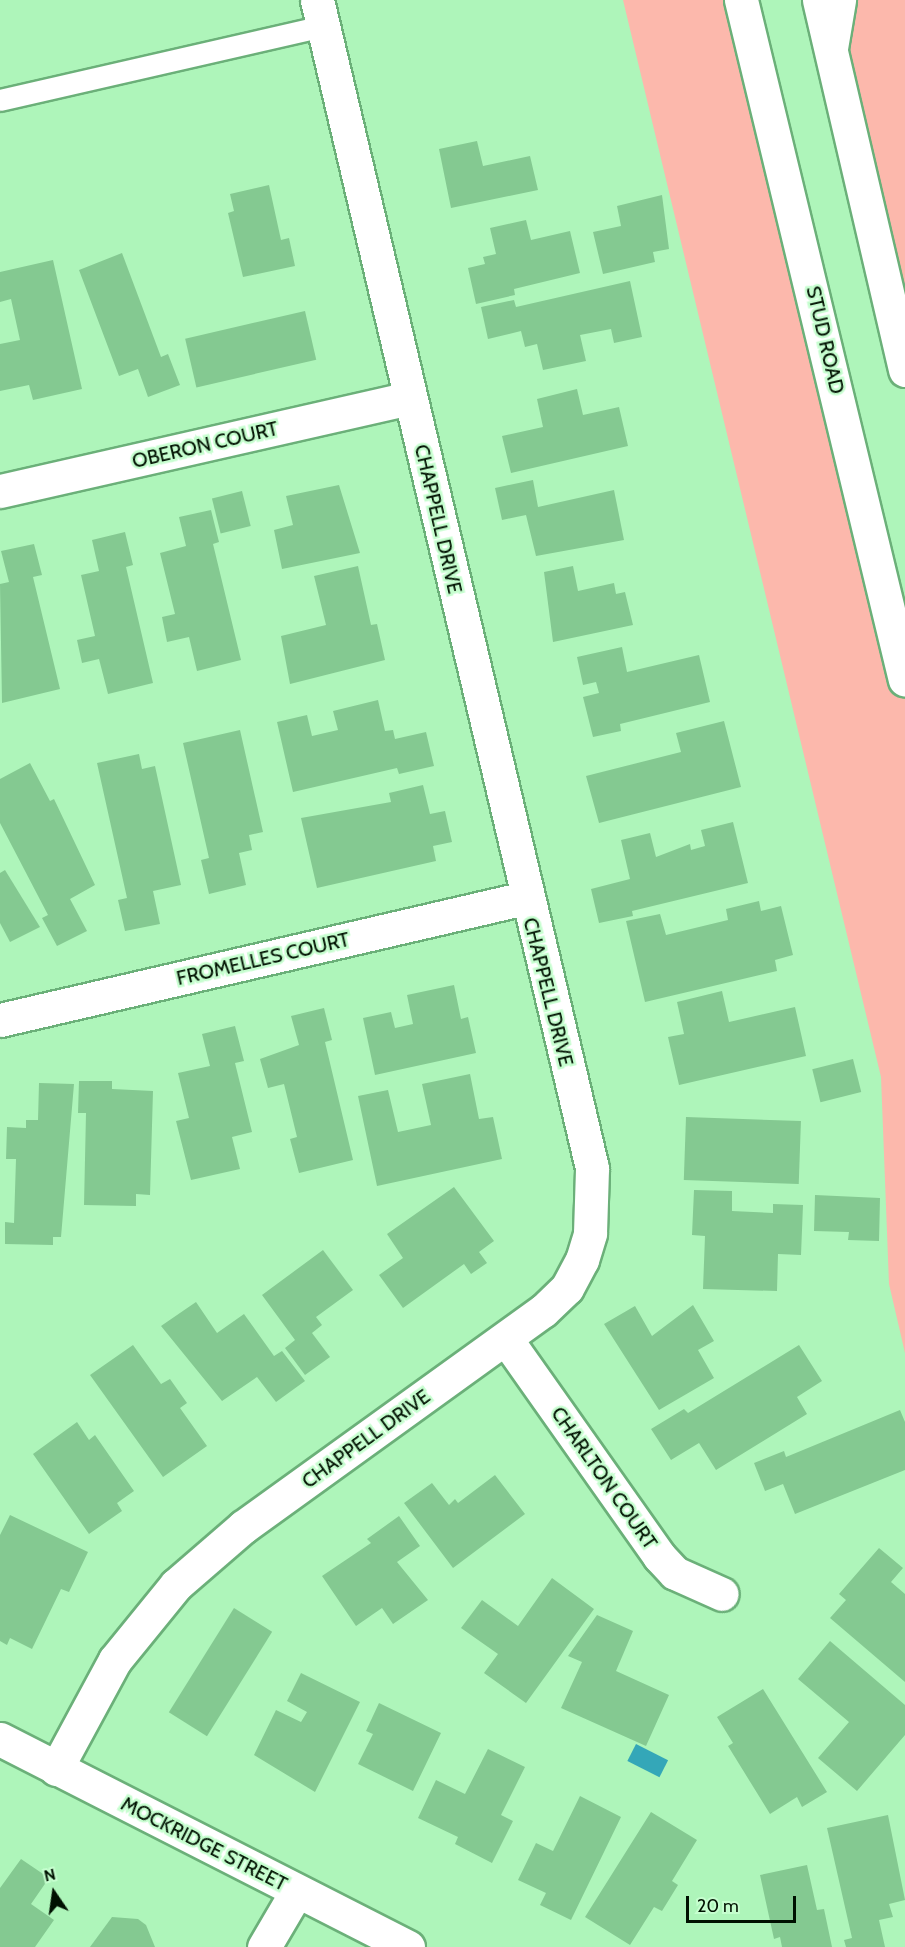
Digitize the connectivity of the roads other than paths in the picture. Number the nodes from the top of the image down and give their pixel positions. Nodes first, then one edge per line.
1 (741, 0) edge
2 (819, 0) edge
3 (839, 0) edge
4 (320, 13) edge
5 (831, 48) junction
6 (0, 100) edge
7 (905, 370) edge
8 (410, 398) junction
9 (0, 491) edge
10 (905, 680) edge
11 (525, 898) junction
12 (0, 1020) edge
13 (507, 1339) junction
14 (722, 1594) dead end
15 (0, 1739) edge
16 (56, 1769) junction
17 (297, 1891) junction
18 (264, 1947) edge
19 (408, 1947) edge

1 - 10 main road, STUD ROAD
2 - 5 main road
3 - 5 main road
4 - 6 lane
4 - 8 main road, CHAPPELL DRIVE
5 - 7 main road
8 - 9 main road, OBERON COURT
8 - 11 main road, CHAPPELL DRIVE
11 - 12 main road, FROMELLES COURT
11 - 13 main road, CHAPPELL DRIVE
13 - 14 main road, CHARLTON COURT
13 - 16 main road, CHAPPELL DRIVE
15 - 16 main road, MOCKRIDGE STREET
16 - 17 main road, MOCKRIDGE STREET
17 - 18 main road
17 - 19 main road, MOCKRIDGE STREET

